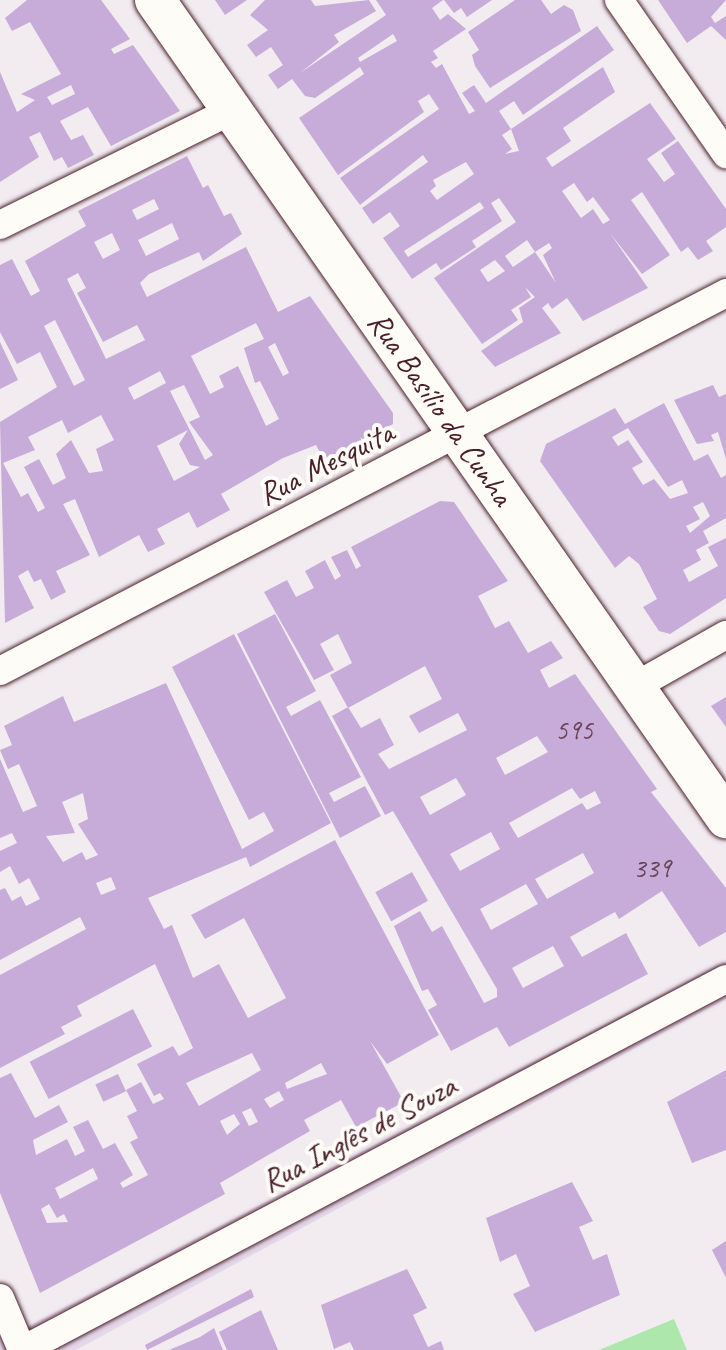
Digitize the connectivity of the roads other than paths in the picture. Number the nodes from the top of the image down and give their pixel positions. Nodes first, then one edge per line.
1 (155, 0) edge
2 (619, 0) edge
3 (231, 111) junction
4 (726, 154) edge
5 (0, 225) edge
6 (726, 293) edge
7 (458, 433) junction
8 (726, 635) edge
9 (0, 671) edge
10 (634, 687) junction
11 (726, 818) edge
12 (726, 979) edge
13 (0, 1298) edge
14 (23, 1350) edge

1 - 3 street, Rua Basílio da Cunha
2 - 4 street
3 - 5 street
3 - 7 street, Rua Basílio da Cunha
6 - 7 street, Rua Mesquita
7 - 9 street, Rua Mesquita
7 - 10 street, Rua Basílio da Cunha
8 - 10 street
10 - 11 street, Rua Basílio da Cunha
12 - 14 street, Rua Inglês de Souza
13 - 14 street

